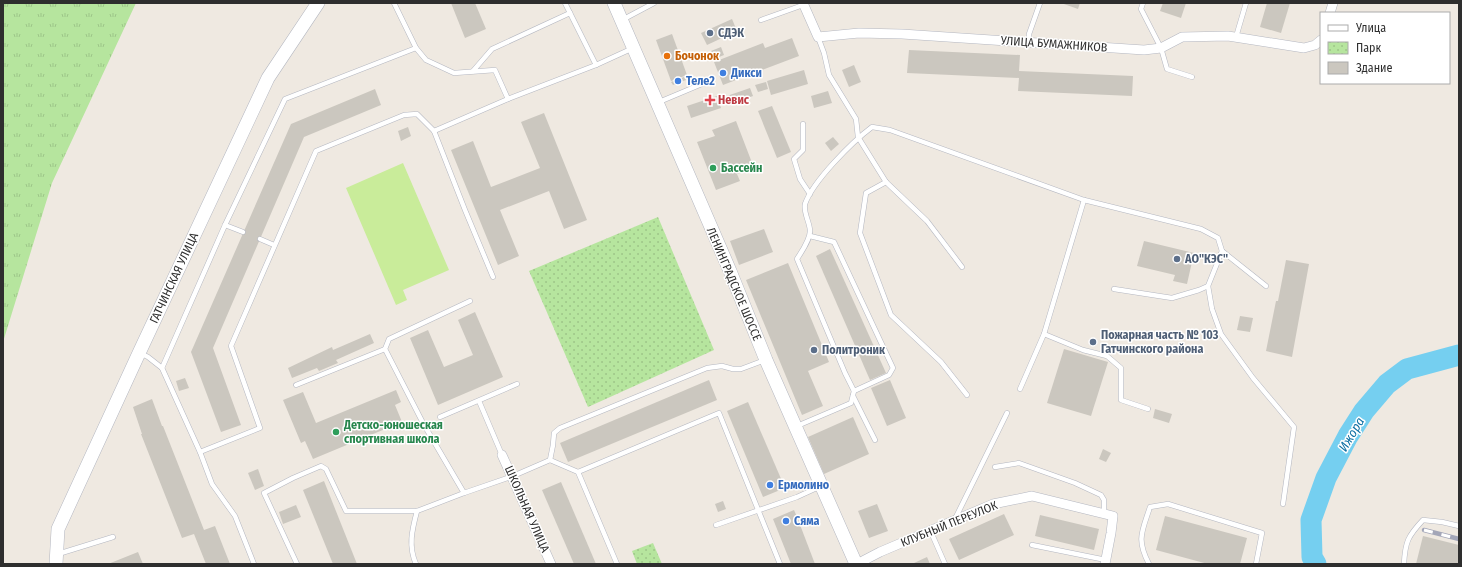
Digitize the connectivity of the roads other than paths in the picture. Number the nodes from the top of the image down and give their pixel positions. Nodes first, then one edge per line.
1 (318, 3) edge
2 (565, 3) edge
3 (614, 3) edge
4 (654, 3) edge
5 (1040, 3) edge
6 (1143, 3) edge
7 (1246, 3) edge
8 (396, 4) edge
9 (803, 4) edge
10 (570, 13) junction
11 (761, 20) dead end
12 (621, 21) junction
13 (818, 37) junction
14 (1236, 37) junction
15 (1320, 41) edge
16 (1029, 42) junction
17 (416, 48) junction
18 (633, 48) junction
19 (1160, 48) junction
20 (596, 65) junction
21 (473, 72) junction
22 (1192, 77) dead end
23 (709, 81) dead end
24 (508, 99) junction
25 (657, 103) junction
26 (803, 124) dead end
27 (434, 131) junction
28 (858, 138) junction
29 (886, 182) junction
30 (810, 194) junction
31 (1084, 200) junction
32 (225, 225) junction
33 (243, 232) dead end
34 (810, 236) junction
35 (260, 239) dead end
36 (274, 245) junction
37 (1222, 251) junction
38 (962, 267) dead end
39 (493, 277) dead end
40 (1208, 286) junction
41 (1266, 286) dead end
42 (1114, 289) dead end
43 (470, 301) dead end
44 (1044, 334) junction
45 (385, 349) junction
46 (139, 353) junction
47 (766, 360) junction
48 (162, 368) junction
49 (517, 384) dead end
50 (296, 385) dead end
51 (1020, 389) dead end
52 (854, 393) junction
53 (967, 395) dead end
54 (479, 401) junction
55 (1148, 409) dead end
56 (1007, 413) dead end
57 (440, 417) dead end
58 (795, 427) junction
59 (876, 440) dead end
60 (200, 452) junction
61 (502, 455) joint
62 (550, 460) junction
63 (994, 467) dead end
64 (578, 472) junction
65 (513, 476) junction
66 (821, 485) junction
67 (464, 493) junction
68 (1283, 504) dead end
69 (758, 509) junction
70 (417, 511) junction
71 (1104, 514) junction
72 (953, 522) junction
73 (716, 525) dead end
74 (1459, 526) edge
75 (931, 532) junction
76 (113, 537) dead end
77 (1032, 546) dead end
78 (56, 559) edge
79 (1106, 562) edge
80 (254, 564) edge
81 (297, 564) edge
82 (416, 564) edge
83 (551, 564) edge
84 (617, 564) edge
85 (780, 564) edge
86 (856, 564) edge
87 (945, 564) edge
88 (1149, 564) edge
89 (1256, 564) edge
90 (1404, 564) edge

1 - 46 main road, ГАТЧИНСКАЯ УЛИЦА
2 - 10 lane
3 - 12 main road, ЛЕНИНГРАДСКОЕ ШОССЕ
4 - 12 lane
5 - 16 lane
6 - 19 lane
7 - 14 lane
8 - 17 lane
9 - 11 lane
9 - 13 street
10 - 20 lane
10 - 21 lane
12 - 18 main road, ЛЕНИНГРАДСКОЕ ШОССЕ
13 - 16 street, УЛИЦА БУМАЖНИКОВ
13 - 28 lane
14 - 15 street, УЛИЦА БУМАЖНИКОВ
14 - 19 street, УЛИЦА БУМАЖНИКОВ
16 - 19 street, УЛИЦА БУМАЖНИКОВ
17 - 21 lane
17 - 32 lane
18 - 20 lane
18 - 25 main road, ЛЕНИНГРАДСКОЕ ШОССЕ
19 - 22 lane
20 - 24 lane
21 - 24 lane
23 - 25 lane
24 - 27 lane
25 - 47 main road, ЛЕНИНГРАДСКОЕ ШОССЕ
26 - 30 lane
27 - 36 lane
27 - 39 lane
28 - 29 lane
28 - 30 lane
28 - 31 lane
29 - 38 lane
29 - 53 lane
30 - 34 lane
31 - 37 lane
31 - 44 lane
32 - 33 lane
32 - 48 lane
34 - 52 lane
34 - 52 lane
35 - 36 lane
36 - 60 lane
37 - 40 lane
37 - 41 lane
40 - 42 lane
40 - 68 lane
43 - 45 lane
44 - 51 lane
44 - 55 lane
45 - 50 lane
45 - 67 lane
46 - 48 lane
46 - 78 main road, ГАТЧИНСКАЯ УЛИЦА
47 - 58 main road, ЛЕНИНГРАДСКОЕ ШОССЕ
47 - 62 lane
48 - 60 lane
49 - 54 lane
52 - 58 lane
52 - 59 lane
54 - 57 lane
54 - 61 lane
56 - 72 lane
58 - 66 main road, ЛЕНИНГРАДСКОЕ ШОССЕ
60 - 80 lane
61 - 65 street, ШКОЛЬНАЯ УЛИЦА
62 - 64 lane
62 - 65 lane
63 - 71 lane
64 - 69 lane
64 - 84 lane
65 - 67 lane
65 - 83 street, ШКОЛЬНАЯ УЛИЦА
66 - 69 lane
66 - 86 main road, ЛЕНИНГРАДСКОЕ ШОССЕ
67 - 70 lane
69 - 73 lane
69 - 85 lane
70 - 81 lane
70 - 82 lane
71 - 72 street, КЛУБНЫЙ ПЕРЕУЛОК
71 - 79 street
72 - 75 street, КЛУБНЫЙ ПЕРЕУЛОК
74 - 90 lane
75 - 86 street, КЛУБНЫЙ ПЕРЕУЛОК
75 - 87 lane
76 - 78 lane
77 - 79 lane
88 - 89 lane

